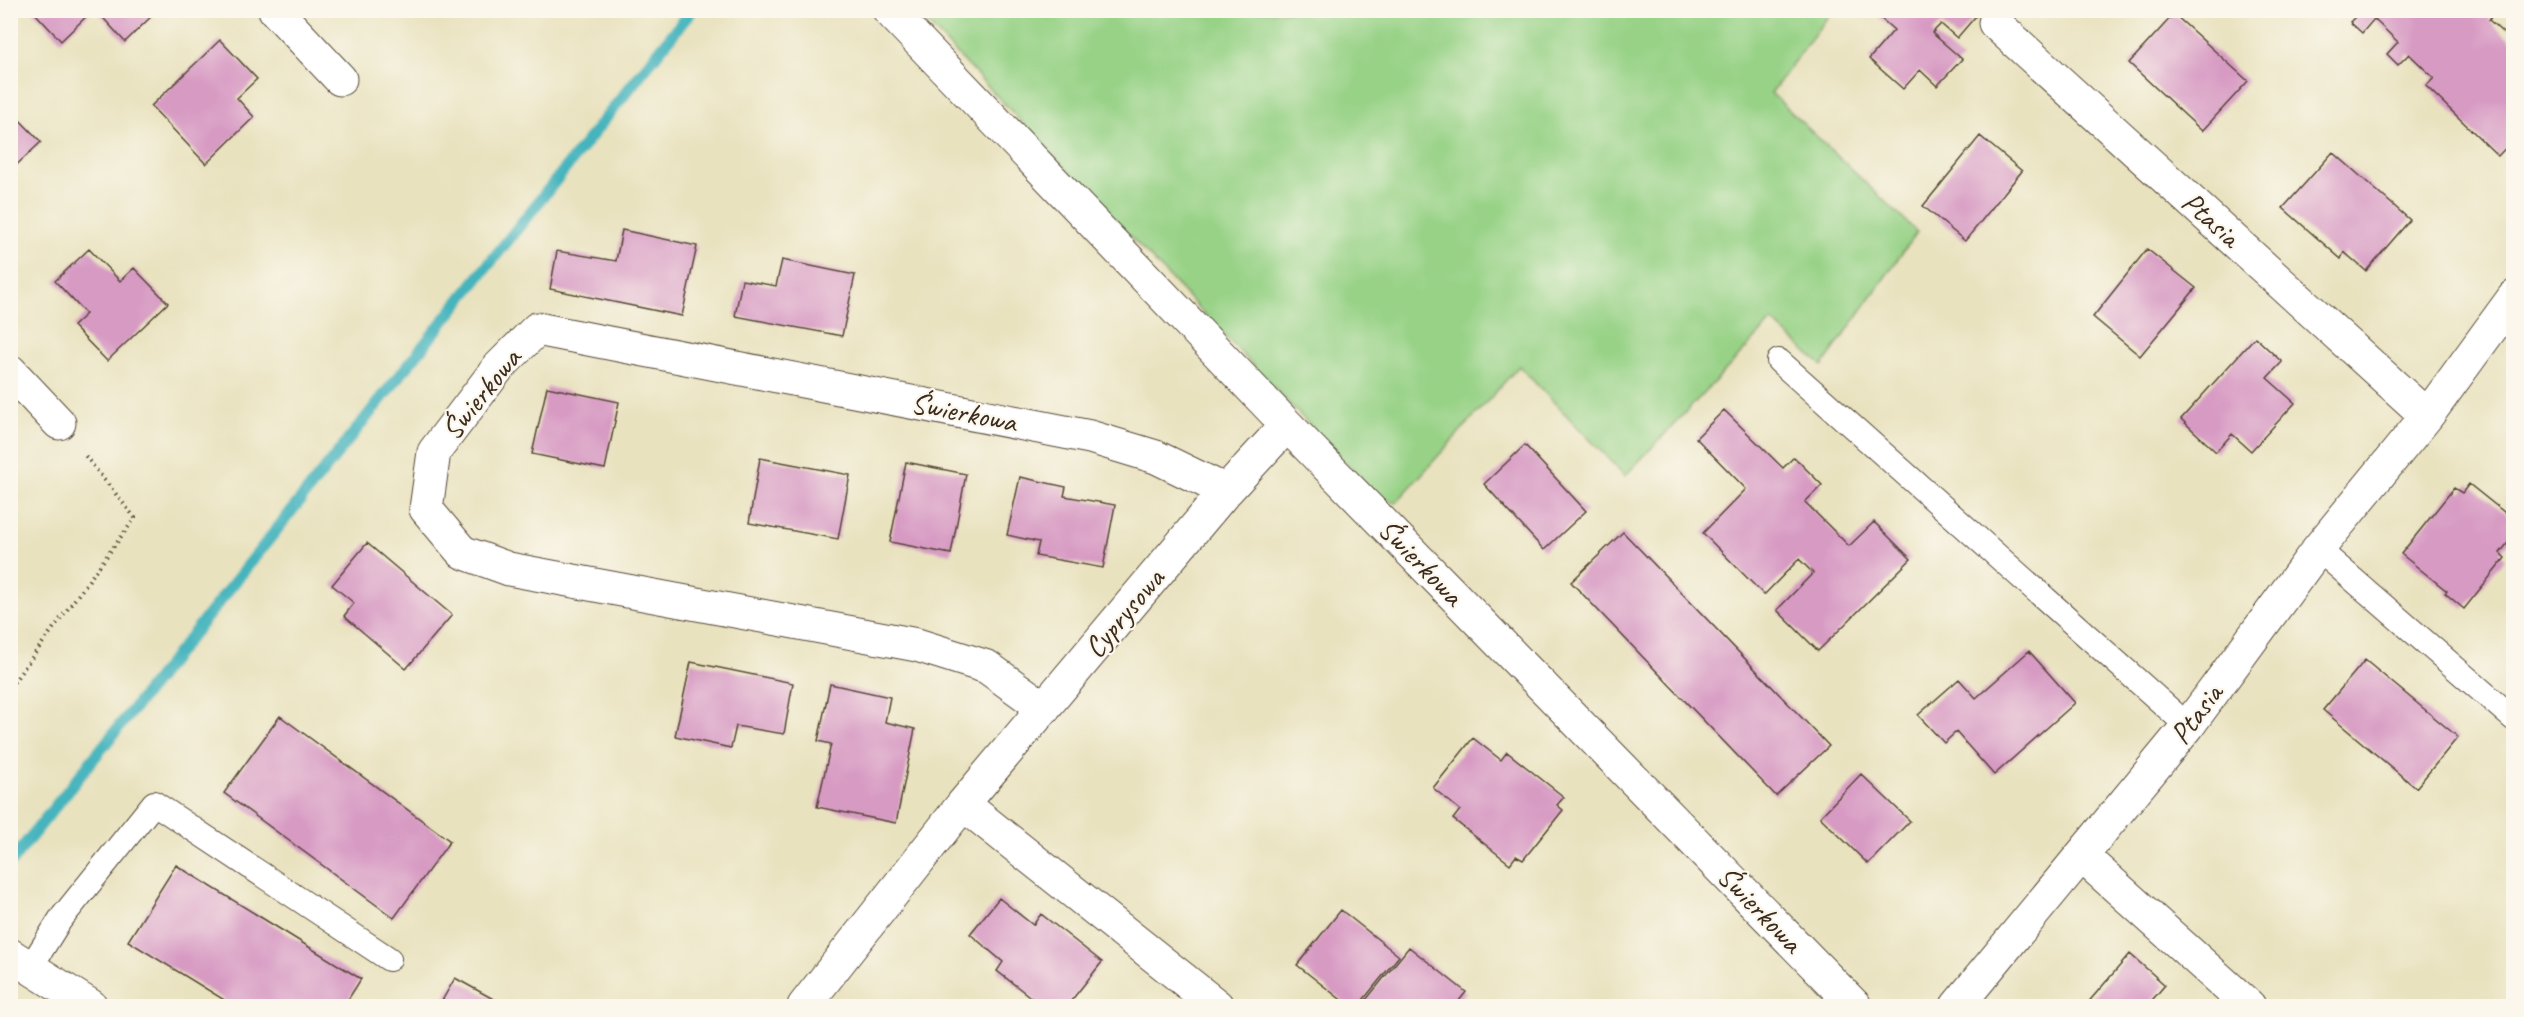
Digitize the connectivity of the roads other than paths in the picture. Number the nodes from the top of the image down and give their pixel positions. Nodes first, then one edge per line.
1 (275, 10) edge
2 (889, 10) edge
3 (1995, 22) dead end
4 (340, 79) dead end
5 (2514, 297) edge
6 (1779, 361) dead end
7 (10, 372) edge
8 (2427, 416) junction
9 (59, 423) road end
10 (1287, 425) junction
11 (1226, 491) junction
12 (2318, 549) junction
13 (1044, 708) junction
14 (2514, 719) edge
15 (2188, 726) junction
16 (963, 804) junction
17 (2082, 856) junction
18 (389, 959) dead end
19 (20, 961) edge
20 (91, 1006) edge
21 (804, 1006) edge
22 (1217, 1006) edge
23 (1855, 1006) edge
24 (1957, 1006) edge
25 (2249, 1006) edge

1 - 4 street
2 - 10 street, Świerkowa
3 - 8 street, Ptasia
5 - 8 street, Ptasia
6 - 15 lane
7 - 9 street
8 - 12 street, Ptasia
10 - 11 street, Cyprysowa
10 - 23 street, Świerkowa
11 - 13 street, Cyprysowa
11 - 13 street, Świerkowa
12 - 14 lane
12 - 15 street, Ptasia
13 - 16 street, Cyprysowa
15 - 17 street, Ptasia
16 - 21 street, Cyprysowa
16 - 22 street
17 - 24 street, Ptasia
17 - 25 street
18 - 19 lane
19 - 20 street

